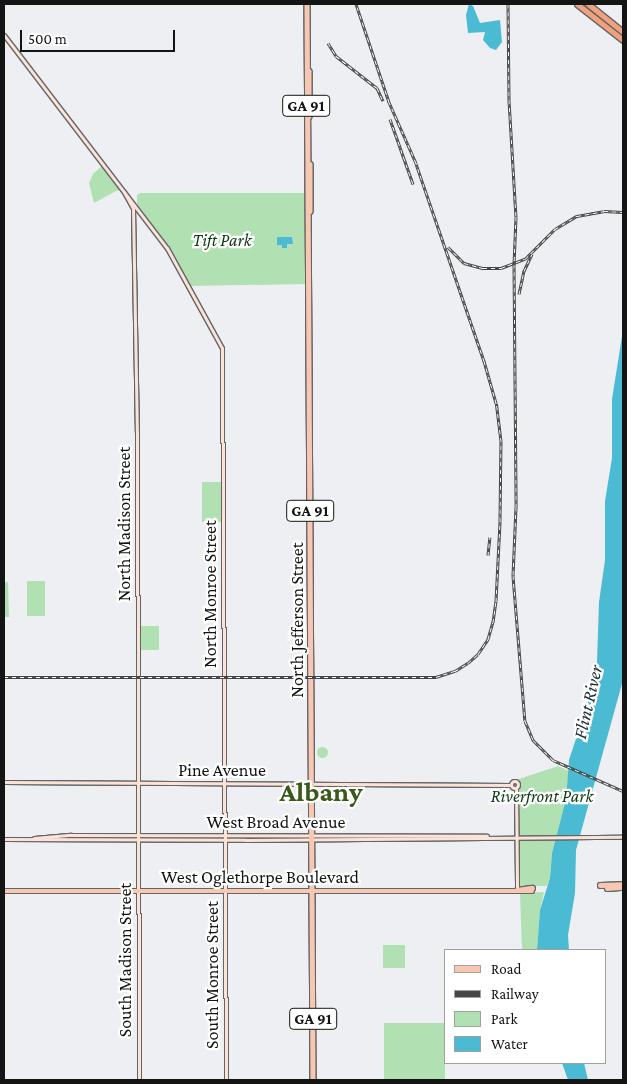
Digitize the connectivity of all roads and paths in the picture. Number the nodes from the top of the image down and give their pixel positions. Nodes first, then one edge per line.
1 (307, 4) edge
2 (577, 4) edge
3 (588, 4) edge
4 (623, 32) edge
5 (4, 34) edge
6 (622, 39) edge
7 (124, 191) junction
8 (4, 782) edge
9 (138, 784) junction
10 (225, 784) junction
11 (312, 784) junction
12 (139, 835) junction
13 (225, 835) junction
14 (312, 837) junction
15 (518, 837) junction
16 (623, 837) edge
17 (4, 839) edge
18 (32, 839) junction
19 (138, 840) junction
20 (225, 840) junction
21 (623, 885) edge
22 (600, 886) dead end
23 (532, 889) dead end
24 (517, 890) junction
25 (4, 891) edge
26 (139, 891) junction
27 (225, 891) junction
28 (313, 891) junction
29 (139, 1080) edge
30 (226, 1080) edge
31 (313, 1080) edge

1 - 11 main road, North Jefferson Street / GA 91
2 - 6 highway
3 - 4 highway
5 - 7 main road
7 - 9 main road, North Madison Street
7 - 10 main road, North Monroe Street
8 - 9 main road, Pine Avenue
9 - 10 main road, Pine Avenue
9 - 12 main road, North Madison Street
10 - 11 main road, Pine Avenue
10 - 13 main road, North Monroe Street
11 - 14 main road, North Jefferson Street / GA 91
11 - 15 main road, Pine Avenue
12 - 13 main road, West Broad Avenue
12 - 18 main road, West Broad Avenue
12 - 19 main road, North Madison Street
13 - 14 main road, West Broad Avenue
13 - 20 main road, North Monroe Street
14 - 15 main road, West Broad Avenue
14 - 20 main road, West Broad Avenue
14 - 28 main road, GA 91
15 - 16 main road, West Broad Avenue
15 - 24 main road
17 - 18 main road, West Broad Avenue
18 - 19 main road, West Broad Avenue
19 - 20 main road, West Broad Avenue
19 - 26 main road, South Madison Street
20 - 27 main road, South Monroe Street
21 - 22 main road
23 - 24 main road, West Oglethorpe Boulevard
24 - 28 main road, West Oglethorpe Boulevard
25 - 26 main road, West Oglethorpe Boulevard
26 - 27 main road, West Oglethorpe Boulevard
26 - 29 main road, South Madison Street
27 - 28 main road, West Oglethorpe Boulevard
27 - 30 main road, South Monroe Street
28 - 31 main road, GA 91

